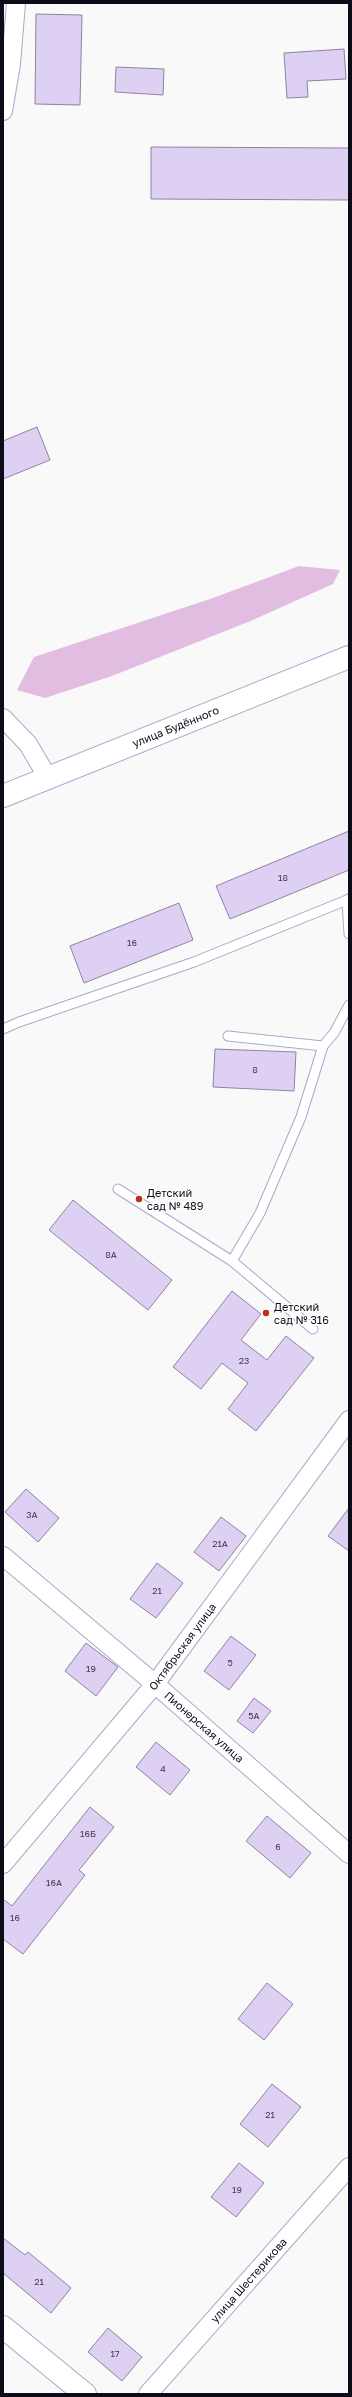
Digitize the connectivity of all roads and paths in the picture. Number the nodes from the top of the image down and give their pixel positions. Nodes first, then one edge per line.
1 (16, 3) edge
2 (3, 111) edge
3 (349, 657) edge
4 (3, 718) edge
5 (48, 778) junction
6 (3, 796) edge
7 (348, 900) edge
8 (349, 934) edge
9 (349, 1005) edge
10 (3, 1029) edge
11 (228, 1036) dead end
12 (323, 1046) junction
13 (118, 1189) dead end
14 (232, 1261) junction
15 (313, 1329) dead end
16 (349, 1420) edge
17 (3, 1556) edge
18 (155, 1684) junction
19 (349, 1854) edge
20 (3, 1864) edge
21 (349, 2168) edge
22 (3, 2327) edge
23 (85, 2394) edge
24 (148, 2394) edge

1 - 2 street
3 - 5 main road, улица Будённого
4 - 5 street
5 - 6 main road, улица Будённого
7 - 8 lane
7 - 10 lane
9 - 12 lane
11 - 12 lane
12 - 14 lane
13 - 14 lane
14 - 15 lane
16 - 18 street, Октябрьская улица
17 - 18 street, Пионерская улица
18 - 19 street, Пионерская улица
18 - 20 street, Октябрьская улица
21 - 24 street, улица Шестерикова
22 - 23 main road

